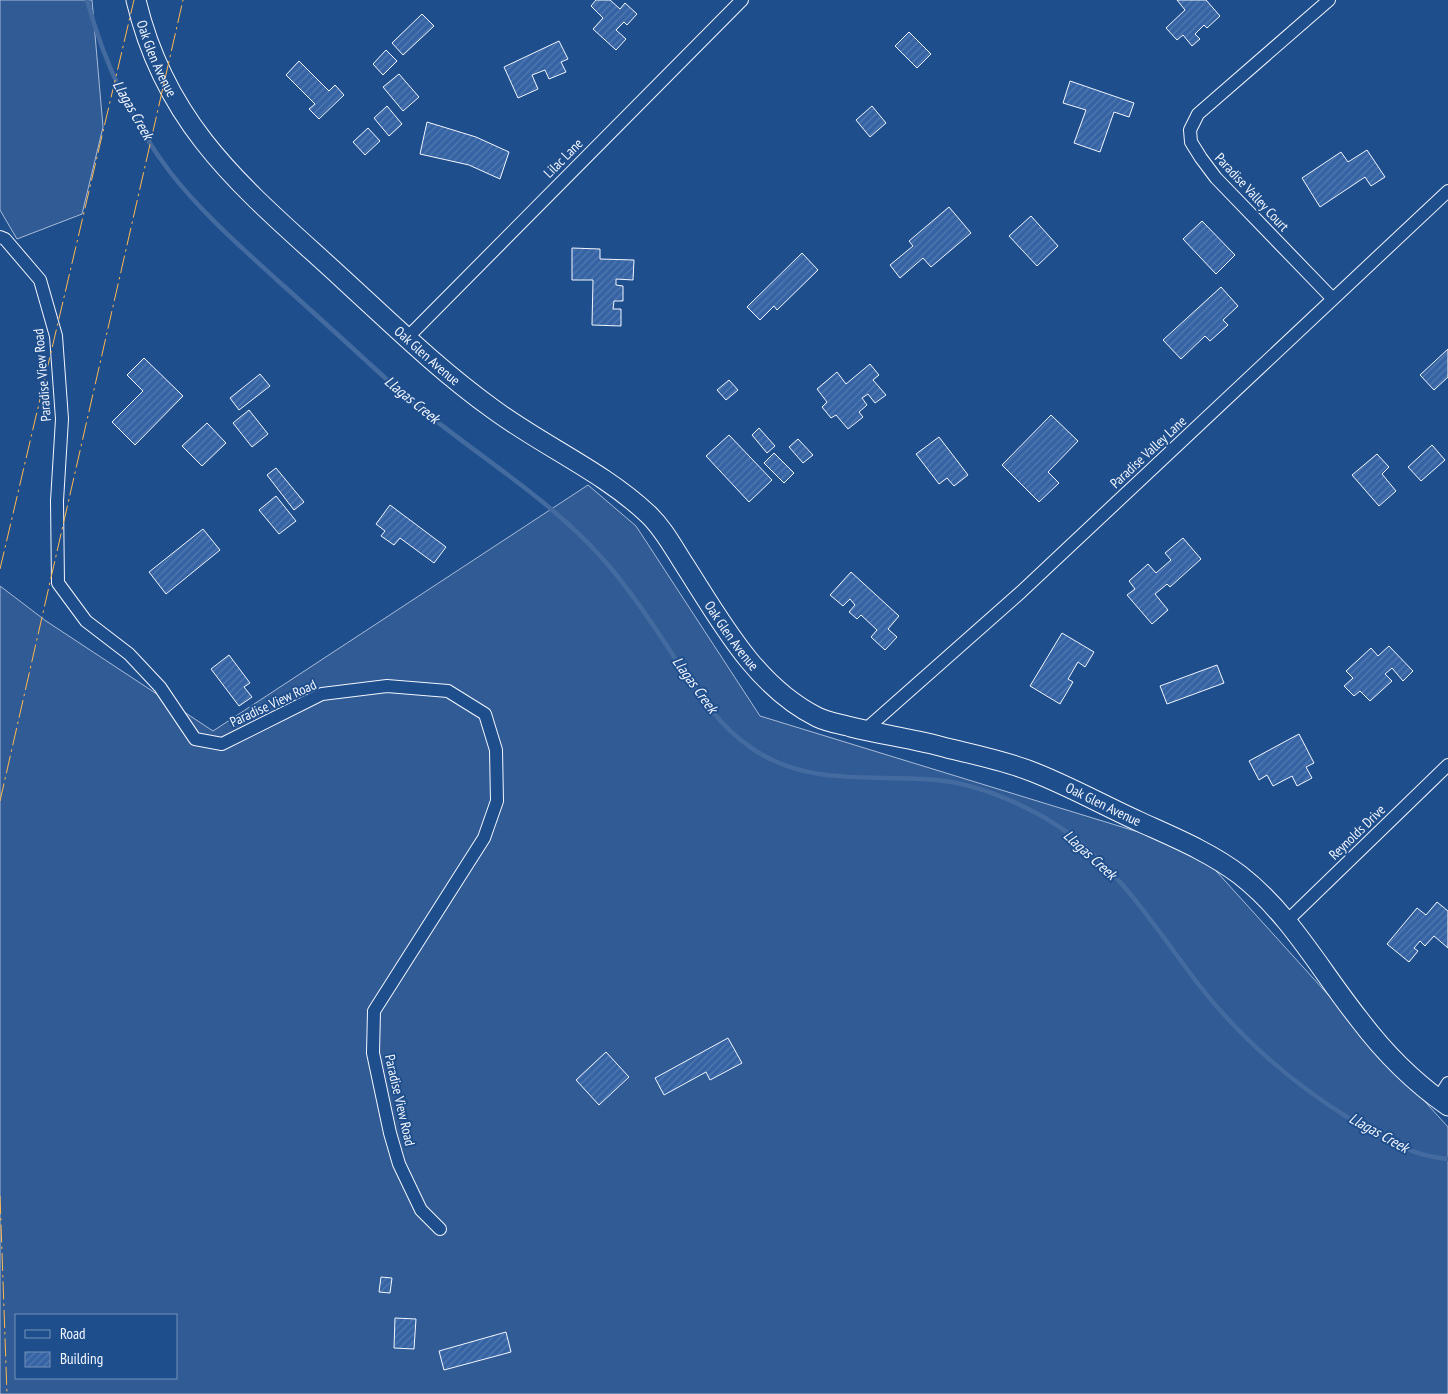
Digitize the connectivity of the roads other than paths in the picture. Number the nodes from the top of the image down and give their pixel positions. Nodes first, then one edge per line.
1 (136, 0) edge
2 (742, 0) edge
3 (1329, 0) edge
4 (1448, 191) edge
5 (0, 237) edge
6 (1332, 298) junction
7 (407, 338) junction
8 (865, 730) junction
9 (1448, 765) edge
10 (1288, 920) junction
11 (1448, 1083) edge
12 (1443, 1103) edge
13 (440, 1229) dead end

1 - 7 street, Oak Glen Avenue
2 - 7 street, Lilac Lane
3 - 6 street, Paradise Valley Court
4 - 6 street, Paradise Valley Lane
5 - 13 street, Paradise View Road
6 - 8 street, Paradise Valley Lane
7 - 8 street, Oak Glen Avenue
8 - 10 street, Oak Glen Avenue
9 - 10 street, Reynolds Drive
10 - 12 street, Oak Glen Avenue
11 - 12 street

